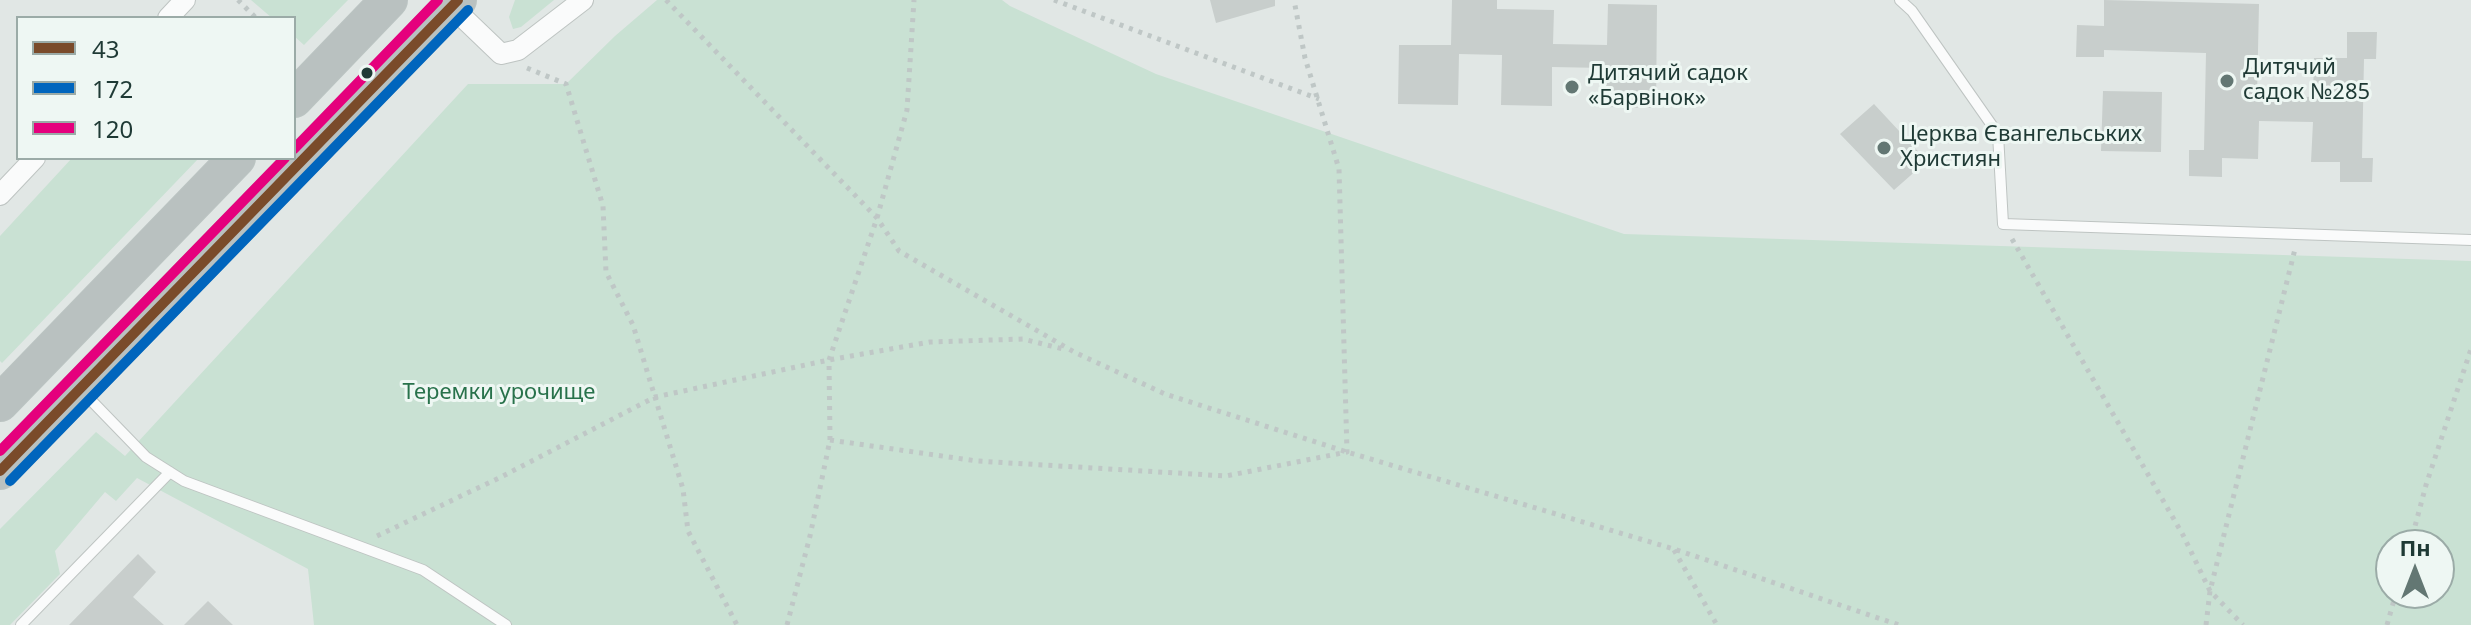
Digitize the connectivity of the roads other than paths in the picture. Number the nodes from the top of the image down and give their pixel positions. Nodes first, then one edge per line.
1 (185, 0) edge
2 (389, 0) edge
3 (583, 0) edge
4 (1900, 0) edge
5 (455, 3) edge
6 (1913, 5) edge
7 (170, 16) edge
8 (296, 97) edge
9 (33, 160) edge
10 (235, 160) edge
11 (0, 194) edge
12 (2471, 240) edge
13 (79, 388) junction
14 (0, 403) edge
15 (0, 471) edge
16 (170, 472) junction
17 (21, 625) edge
18 (506, 625) edge

1 - 7 street
2 - 8 highway
3 - 5 street
4 - 6 lane
5 - 13 highway
6 - 12 lane
9 - 11 street
10 - 14 highway
13 - 15 highway
13 - 16 lane
16 - 17 lane
16 - 18 lane

